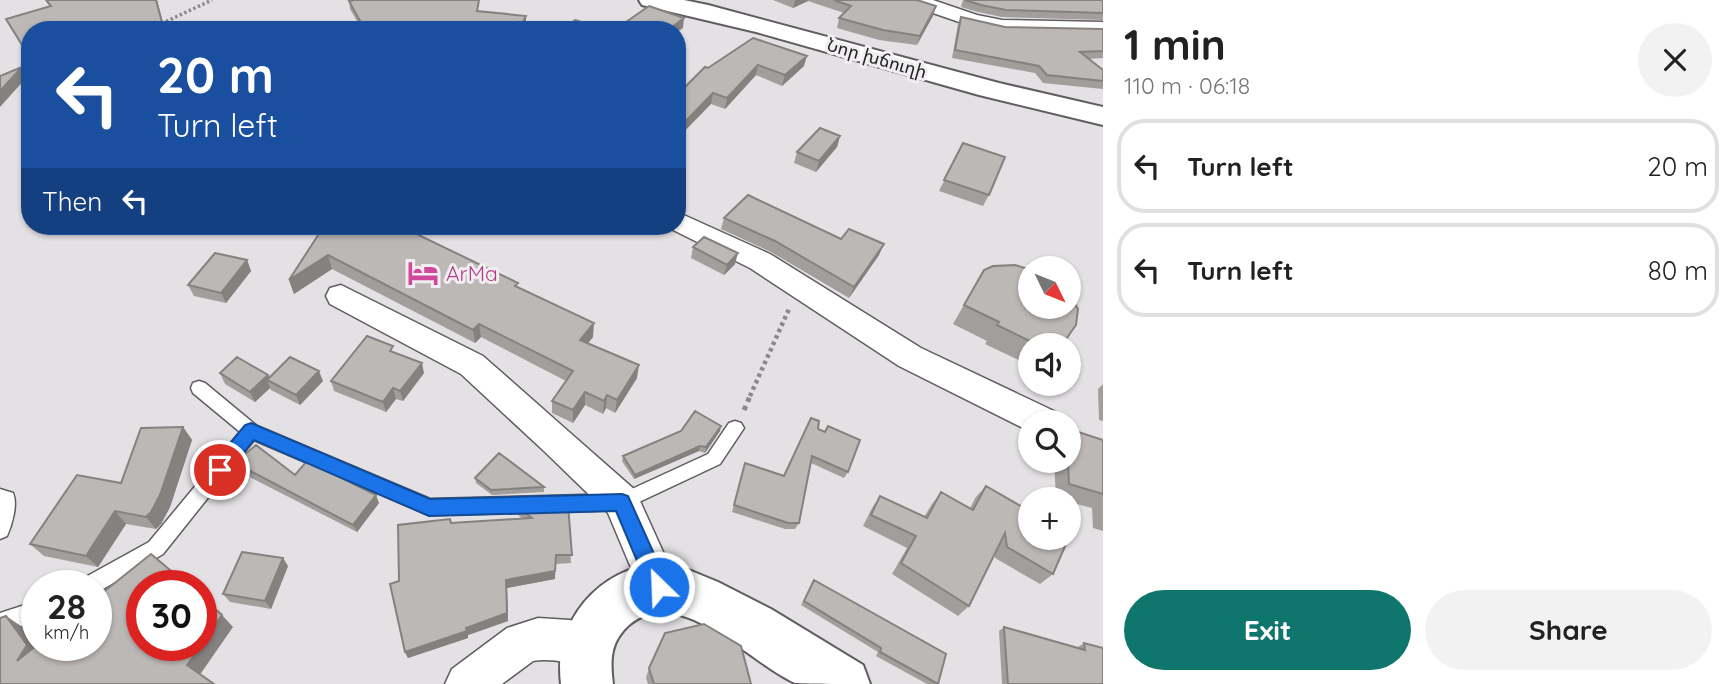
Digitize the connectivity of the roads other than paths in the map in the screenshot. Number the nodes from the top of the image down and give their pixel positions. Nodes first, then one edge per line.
1 (651, 0) edge
2 (914, 0) edge
3 (1103, 28) edge
4 (1103, 116) edge
5 (686, 225) edge
6 (341, 296) dead end
7 (198, 388) dead end
8 (1019, 410) edge
9 (736, 428) road end
10 (251, 431) junction
11 (0, 497) edge
12 (622, 502) junction
13 (0, 530) edge
14 (112, 573) edge
15 (659, 587) junction
16 (21, 616) edge
17 (0, 623) edge
18 (587, 665) edge
19 (467, 684) edge
20 (844, 684) edge

1 - 4 main road, Նոր խճուղի
2 - 3 street
5 - 8 street
6 - 12 street
7 - 10 lane
9 - 12 lane
10 - 12 lane
10 - 14 lane
11 - 13 lane
12 - 15 street
15 - 18 main road
15 - 20 main road
16 - 17 lane
18 - 19 street

